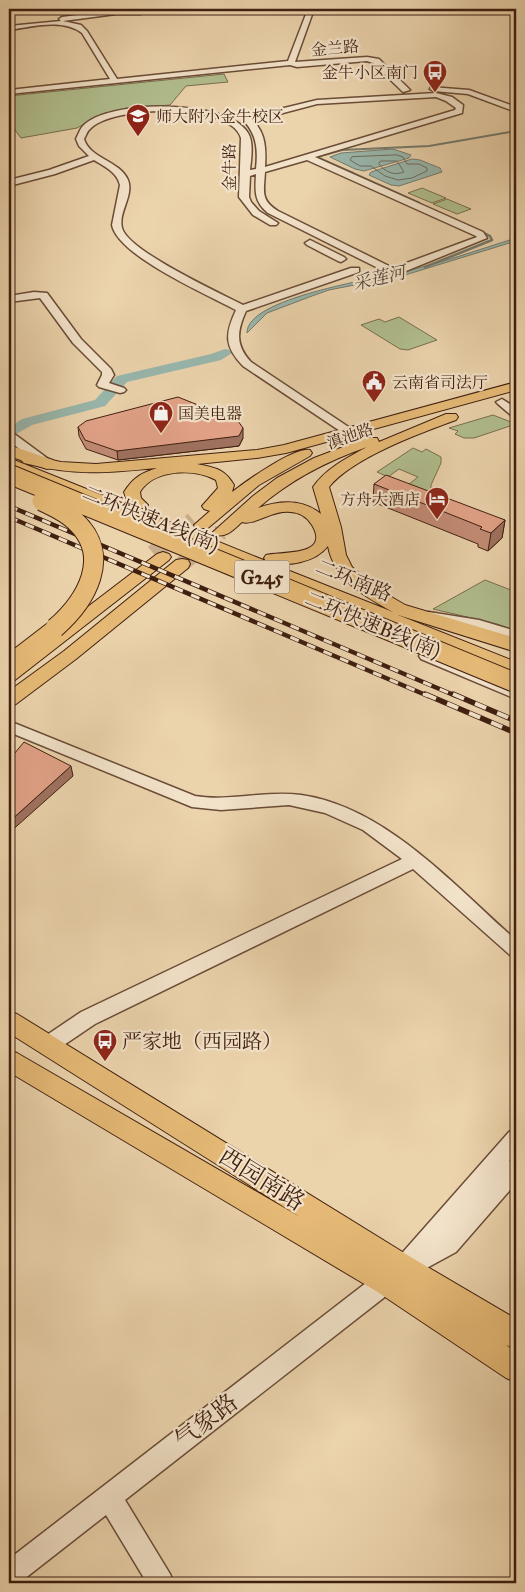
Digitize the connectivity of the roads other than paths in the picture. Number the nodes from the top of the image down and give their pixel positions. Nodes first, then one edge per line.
1 (154, 9) edge
2 (311, 9) edge
3 (59, 22) junction
4 (9, 28) edge
5 (291, 63) junction
6 (115, 81) junction
7 (406, 90) junction
8 (9, 92) edge
9 (516, 110) edge
10 (225, 118) junction
11 (95, 157) junction
12 (308, 157) junction
13 (260, 171) junction
14 (245, 174) junction
15 (9, 183) edge
16 (285, 229) dead end
17 (301, 238) dead end
18 (373, 262) junction
19 (342, 267) junction
20 (358, 267) junction
21 (9, 299) edge
22 (242, 309) junction
23 (106, 386) joint
24 (516, 386) edge
25 (120, 390) dead end
26 (509, 400) edge
27 (445, 413) junction
28 (516, 414) edge
29 (9, 436) edge
30 (347, 438) junction
31 (9, 450) edge
32 (9, 456) edge
33 (9, 462) edge
34 (47, 464) junction
35 (9, 473) edge
36 (9, 485) edge
37 (140, 505) junction
38 (158, 555) tunnel mouth
39 (272, 558) junction
40 (187, 566) tunnel mouth
41 (297, 593) junction
42 (413, 614) junction
43 (512, 653) edge
44 (9, 663) edge
45 (9, 676) edge
46 (516, 682) edge
47 (516, 695) edge
48 (9, 700) edge
49 (9, 726) edge
50 (414, 861) junction
51 (516, 950) edge
52 (9, 1021) edge
53 (48, 1045) junction
54 (9, 1060) edge
55 (516, 1138) edge
56 (516, 1168) edge
57 (516, 1175) edge
58 (491, 1196) junction
59 (395, 1275) junction
60 (516, 1335) edge
61 (516, 1368) edge
62 (109, 1497) junction
63 (9, 1575) edge
64 (161, 1583) edge

1 - 3 street
2 - 5 street
3 - 4 street
3 - 6 street
5 - 6 street, 金兰路
5 - 7 street, 金兰路
6 - 8 street, 金兰路
7 - 9 street
7 - 10 street
10 - 11 street, 金牛路
10 - 14 street, 金牛路
11 - 15 street
11 - 22 street, 金牛路
12 - 13 street
12 - 13 street
12 - 18 street
13 - 14 street
13 - 18 street
14 - 16 street, 金牛路
17 - 19 street
18 - 20 street
19 - 20 street
19 - 20 street
19 - 22 street
21 - 23 street
22 - 30 street
23 - 25 street
24 - 27 main road, 滇池路
26 - 27 main road, 滇池路
26 - 28 street
27 - 30 main road
27 - 30 main road, 滇池路
27 - 42 main road
29 - 34 street
30 - 34 main road
30 - 37 main road, 滇池路
30 - 39 main road, 滇池路
31 - 34 highway
32 - 34 main road
33 - 43 highway, 二环快速A线(南)
34 - 37 main road
35 - 41 highway, 二环快速B线(南), bridge
35 - 46 main road, 二环南路 / G245
36 - 44 highway, bridge
36 - 47 street
37 - 39 main road
38 - 45 main road
39 - 42 main road
40 - 48 main road
41 - 46 highway, 二环快速B线(南), bridge
41 - 47 highway, bridge
42 - 43 highway
49 - 50 street
50 - 51 street
50 - 53 street
52 - 53 main road, 西园南路
53 - 59 main road, 西园南路
54 - 59 main road, 西园南路
55 - 59 street, 气象路
56 - 58 street, 气象路
57 - 58 street, 气象路
58 - 59 street, 气象路
59 - 60 main road, 西园南路
59 - 61 main road, 西园南路
59 - 62 street, 气象路
62 - 63 street, 气象路
62 - 64 street

